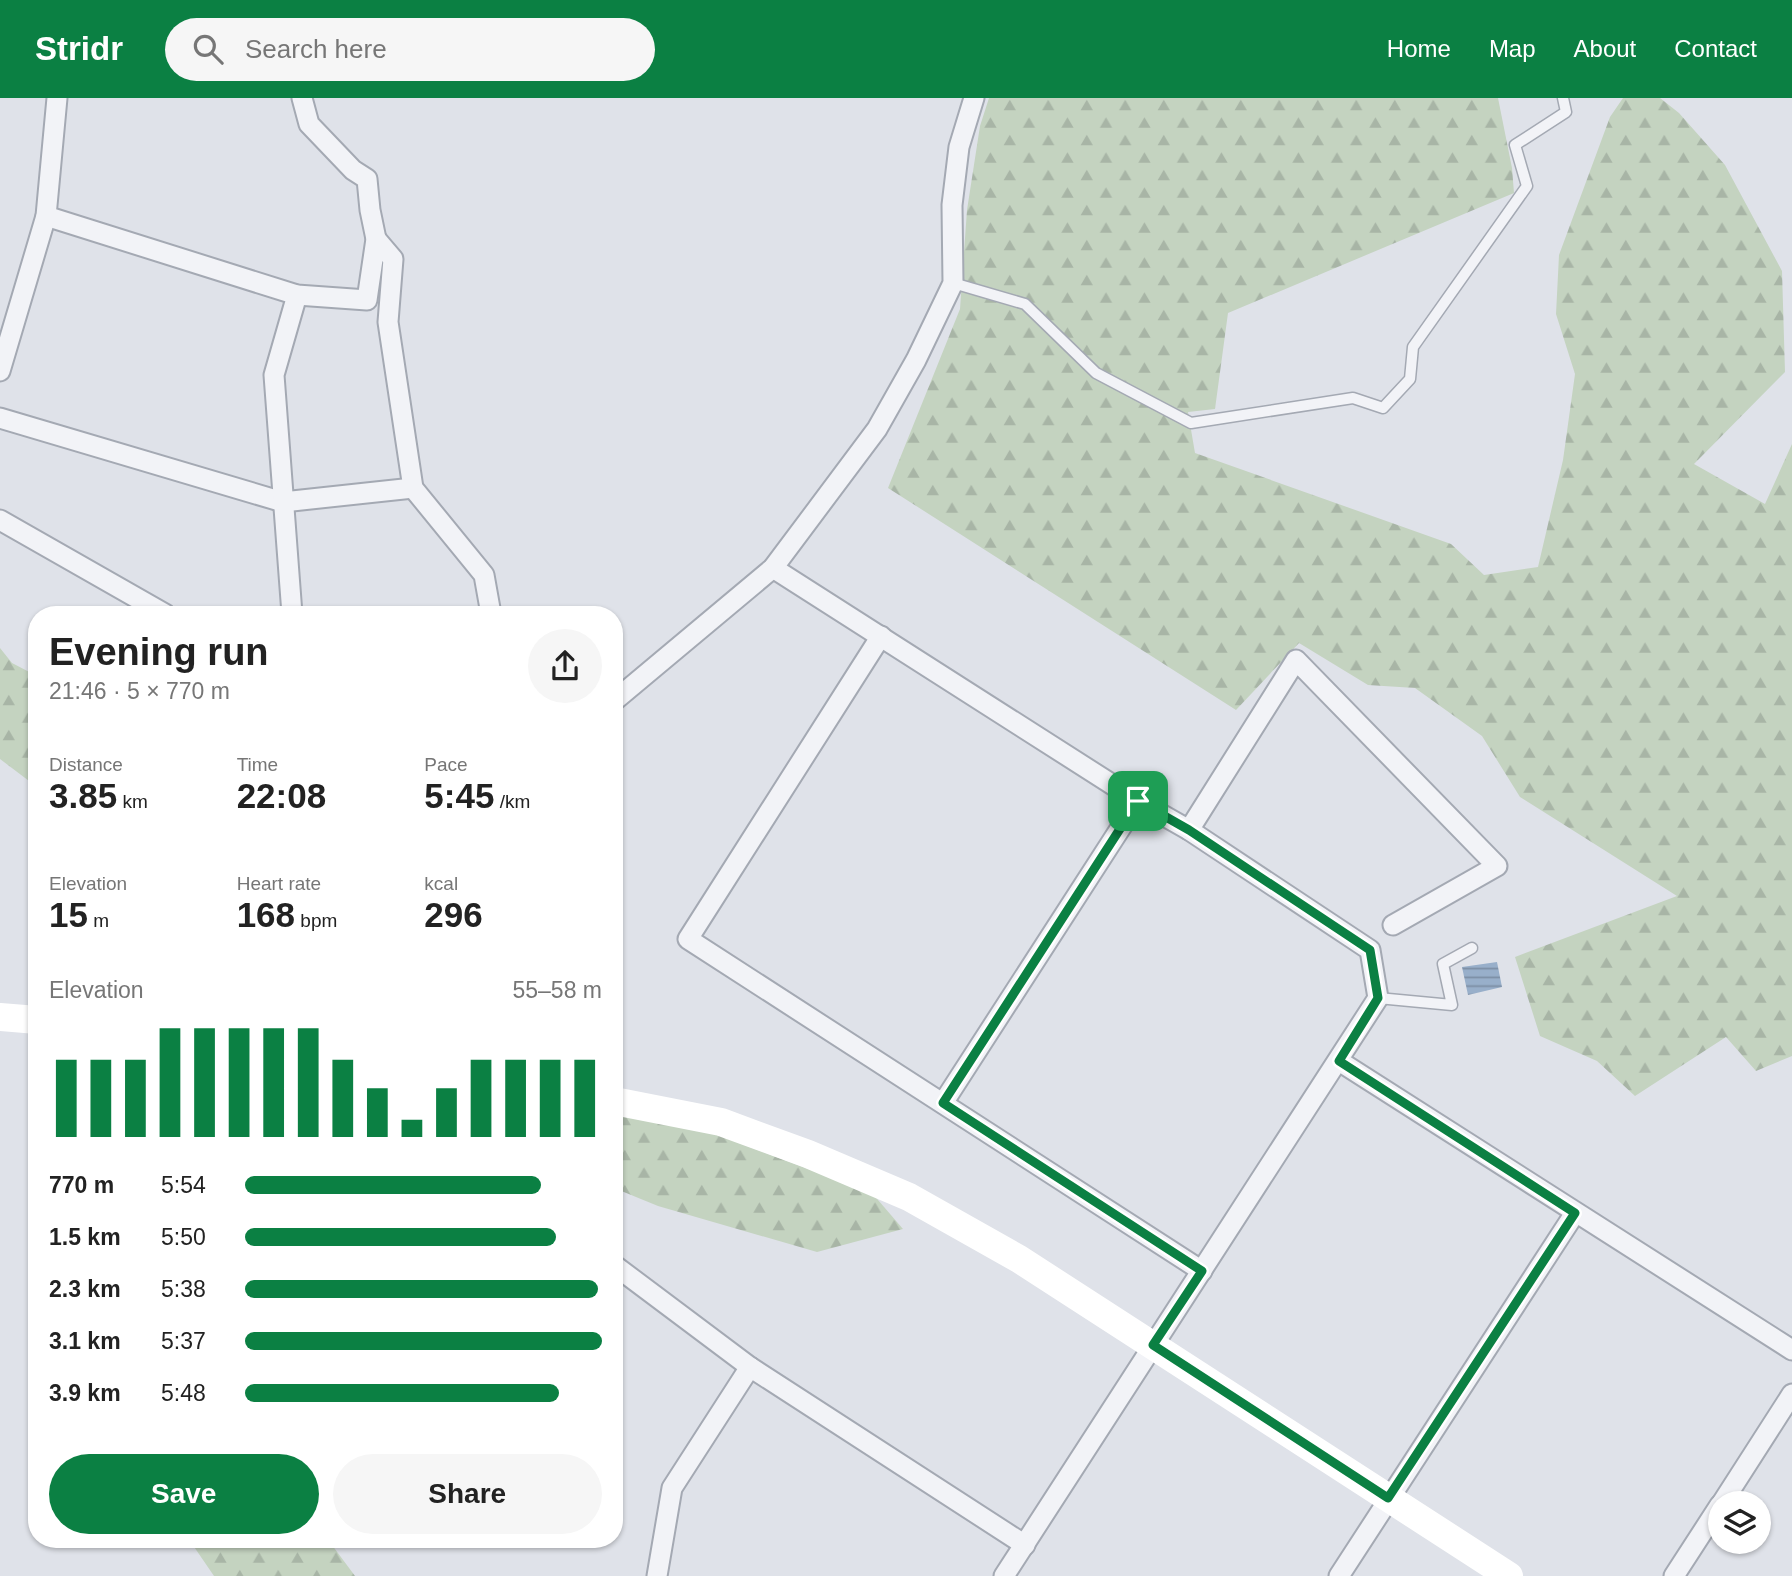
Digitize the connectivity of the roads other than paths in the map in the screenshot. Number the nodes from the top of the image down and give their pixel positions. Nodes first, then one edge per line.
1 (57, 98) edge
2 (302, 98) edge
3 (974, 98) edge
4 (1563, 98) edge
5 (46, 216) junction
6 (376, 239) junction
7 (953, 283) junction
8 (297, 295) junction
9 (0, 371) edge
10 (0, 418) edge
11 (413, 488) junction
12 (284, 502) junction
13 (0, 520) edge
14 (773, 568) junction
15 (151, 606) edge
16 (291, 606) edge
17 (490, 606) edge
18 (881, 636) junction
19 (623, 693) edge
20 (1138, 801) junction
21 (1189, 830) junction
22 (1393, 925) dead end
23 (1472, 948) dead end
24 (1378, 998) junction
25 (0, 1017) edge
26 (28, 1019) edge
27 (1339, 1061) junction
28 (623, 1103) edge
29 (943, 1103) junction
30 (1575, 1213) junction
31 (1202, 1271) junction
32 (623, 1272) edge
33 (1153, 1345) junction
34 (1792, 1350) edge
35 (750, 1367) junction
36 (1792, 1395) edge
37 (1729, 1491) edge
38 (1388, 1498) junction
39 (1708, 1524) edge
40 (1025, 1545) junction
41 (657, 1576) edge
42 (1004, 1576) edge
43 (1339, 1576) edge
44 (1509, 1576) edge
45 (1674, 1576) edge

1 - 5 street
2 - 6 street
3 - 7 street
4 - 7 lane
5 - 8 street
5 - 9 street
6 - 8 street
6 - 11 street
7 - 14 street
8 - 12 street
10 - 12 street
11 - 12 street
11 - 17 street
12 - 16 street
13 - 15 street
14 - 18 street
14 - 19 street
18 - 20 street
18 - 29 street
20 - 21 street
20 - 29 street
21 - 22 street
21 - 24 street
23 - 24 lane
24 - 27 street
25 - 26 street
27 - 30 street
27 - 31 street
28 - 33 street
29 - 31 street
30 - 34 street
30 - 38 street
31 - 33 street
32 - 35 street
33 - 38 street
33 - 40 street
35 - 40 street
35 - 41 street
36 - 37 street
38 - 43 street
38 - 44 street
39 - 45 street
40 - 42 street

